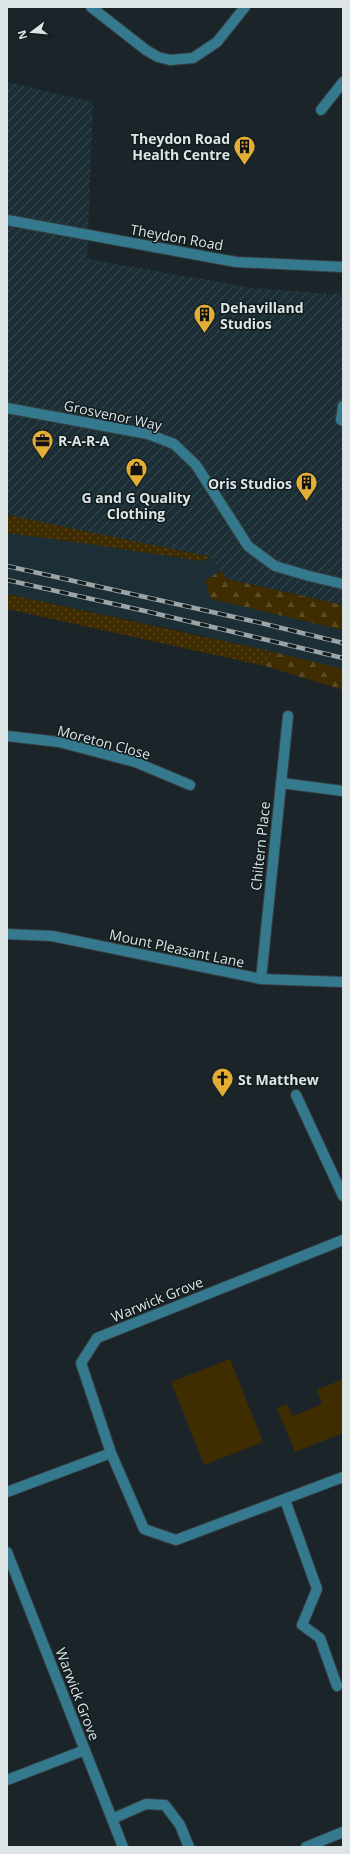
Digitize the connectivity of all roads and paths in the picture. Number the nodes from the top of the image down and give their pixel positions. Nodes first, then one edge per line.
1 (91, 7) edge
2 (245, 7) edge
3 (343, 82) edge
4 (321, 110) dead end
5 (7, 220) edge
6 (343, 267) edge
7 (343, 406) edge
8 (7, 408) edge
9 (343, 421) edge
10 (343, 584) edge
11 (288, 716) dead end
12 (7, 736) edge
13 (281, 783) junction
14 (190, 785) dead end
15 (343, 791) edge
16 (7, 934) edge
17 (261, 979) junction
18 (343, 982) edge
19 (296, 1096) dead end
20 (343, 1196) edge
21 (343, 1240) edge
22 (111, 1453) junction
23 (343, 1478) edge
24 (7, 1492) edge
25 (285, 1500) junction
26 (7, 1552) edge
27 (337, 1686) dead end
28 (85, 1750) junction
29 (7, 1780) edge
30 (112, 1819) junction
31 (343, 1832) edge
32 (123, 1847) edge
33 (189, 1847) edge
34 (306, 1847) edge

1 - 2 street
3 - 4 street
5 - 6 street, Theydon Road
7 - 9 street
8 - 10 street, Grosvenor Way
11 - 13 street, Chiltern Place
12 - 14 street, Moreton Close
13 - 15 street
13 - 17 street, Chiltern Place
16 - 17 street, Mount Pleasant Lane
17 - 18 street, Mount Pleasant Lane
19 - 20 street
21 - 22 street, Warwick Grove
22 - 24 street
22 - 25 street, Warwick Grove
23 - 25 street, Warwick Grove
25 - 27 street
26 - 28 street, Warwick Grove
28 - 29 street
28 - 30 street, Warwick Grove
30 - 32 street, Warwick Grove
30 - 33 street
31 - 34 street

